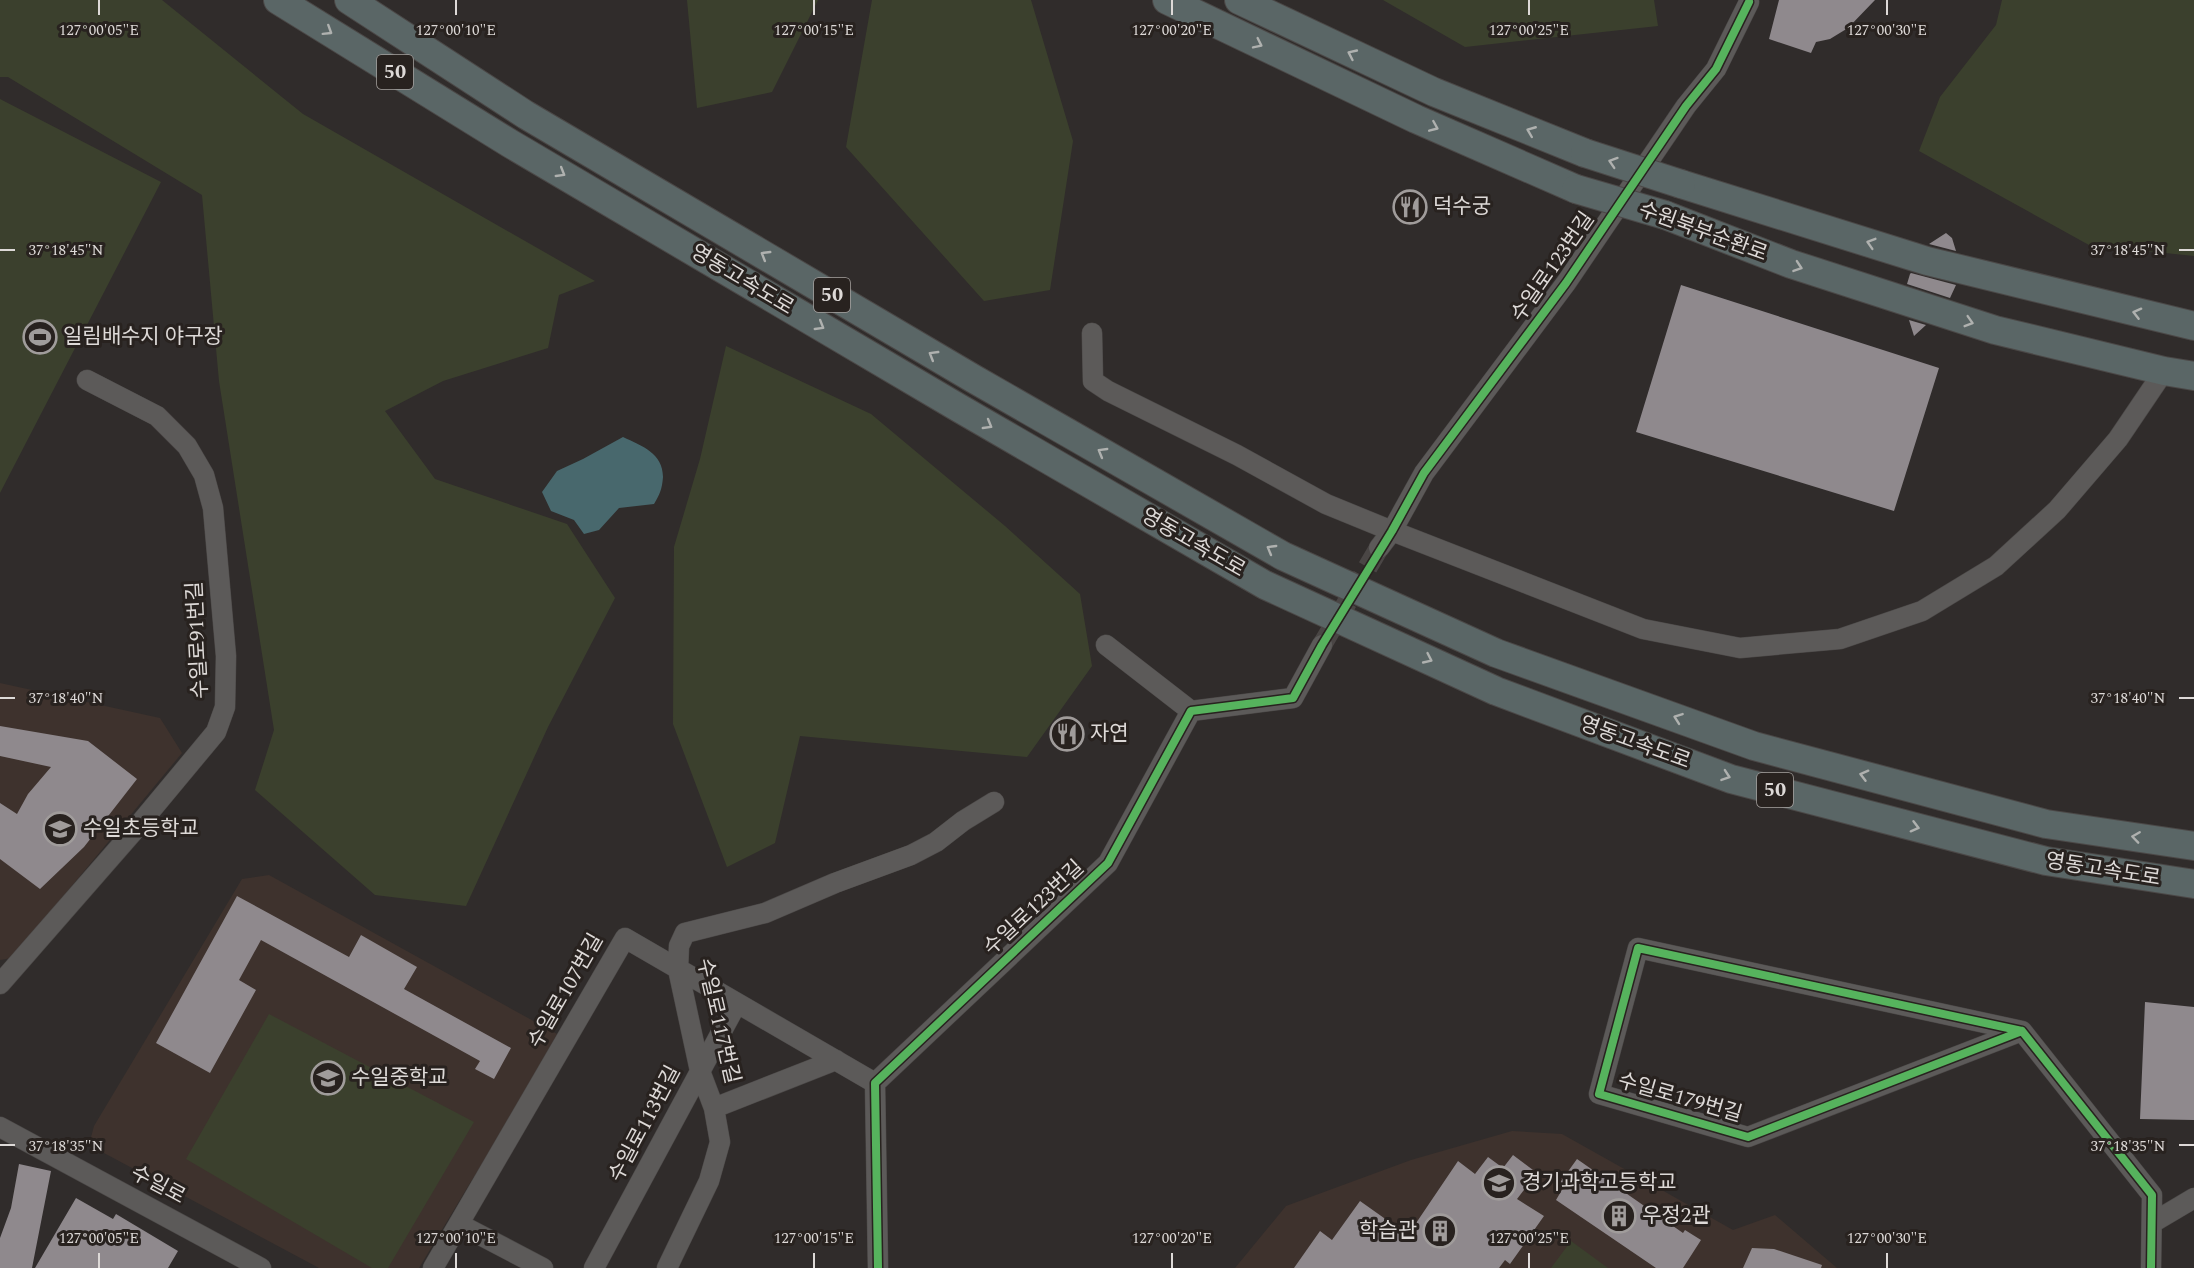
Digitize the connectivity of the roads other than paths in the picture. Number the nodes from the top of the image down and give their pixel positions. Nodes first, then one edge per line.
1 (278, 0) edge
2 (349, 0) edge
3 (1167, 0) edge
4 (1239, 0) edge
5 (1749, 2) dead end
6 (2194, 326) edge
7 (1092, 333) dead end
8 (2164, 370) junction
9 (2194, 376) edge
10 (87, 380) dead end
11 (1392, 531) junction
12 (1379, 548) tunnel mouth
13 (1106, 645) dead end
14 (1322, 645) tunnel mouth
15 (1191, 711) junction
16 (993, 802) dead end
17 (2194, 846) edge
18 (2194, 884) edge
19 (678, 969) junction
20 (0, 984) edge
21 (737, 1003) junction
22 (2022, 1031) junction
23 (836, 1060) junction
24 (700, 1071) junction
25 (874, 1083) junction
26 (714, 1108) junction
27 (0, 1127) edge
28 (2194, 1198) edge
29 (2152, 1223) junction
30 (459, 1224) junction
31 (259, 1268) edge
32 (433, 1268) edge
33 (543, 1268) edge
34 (594, 1268) edge
35 (667, 1268) edge
36 (878, 1268) edge
37 (2151, 1268) edge

1 -> 18 highway, 영동고속도로 / 50
17 -> 2 highway, 영동고속도로 / 50
3 -> 8 highway, 수원북부순환로, bridge
6 -> 4 highway, 수원북부순환로, bridge
5 - 11 street, 수일로123번길
7 - 11 street
8 - 9 highway, 수원북부순환로
8 - 11 street
10 - 20 street, 수일로91번길
11 - 12 street, 수일로123번길
13 - 15 street
14 - 15 street
15 - 25 street, 수일로123번길
16 - 19 street, 수일로117번길
19 - 21 street, 수일로107번길
19 - 24 street, 수일로117번길
19 - 30 street, 수일로107번길
21 - 23 street, 수일로107번길
21 - 24 street, 수일로113번길
22 - 22 street, 수일로179번길
22 - 29 street
23 - 25 street, 수일로107번길
23 - 26 street
24 - 26 street, 수일로117번길
24 - 34 street, 수일로113번길
25 - 36 street
26 - 35 street, 수일로117번길
27 - 31 street, 수일로
28 - 29 street
29 - 37 street
30 - 32 street, 수일로107번길
30 - 33 street

